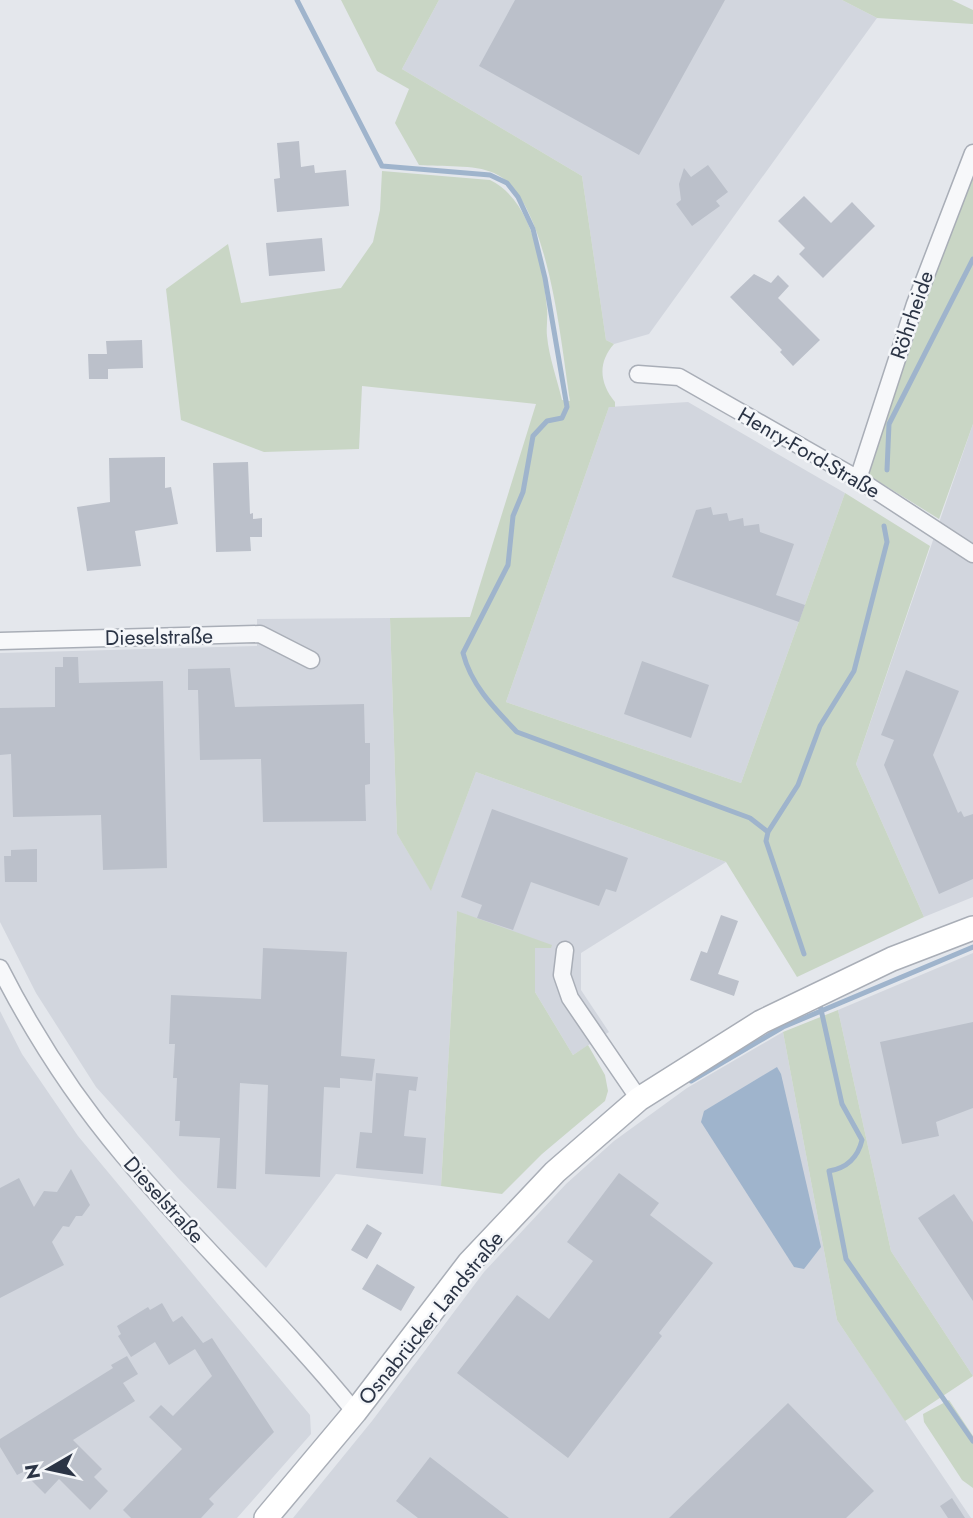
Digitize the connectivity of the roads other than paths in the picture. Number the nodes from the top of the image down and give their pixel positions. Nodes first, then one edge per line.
1 (973, 153) edge
2 (638, 374) dead end
3 (858, 479) junction
4 (973, 554) edge
5 (0, 640) edge
6 (311, 660) dead end
7 (973, 928) edge
8 (565, 950) dead end
9 (0, 968) edge
10 (639, 1099) junction
11 (355, 1412) junction
12 (266, 1518) edge

1 - 3 street, Röhrheide
2 - 3 street, Henry-Ford-Straße
3 - 4 street, Henry-Ford-Straße
5 - 6 street, Dieselstraße
7 - 10 street, Osnabrücker Landstraße
8 - 10 street
9 - 11 street, Dieselstraße
10 - 11 street, Osnabrücker Landstraße
11 - 12 street, Osnabrücker Landstraße

